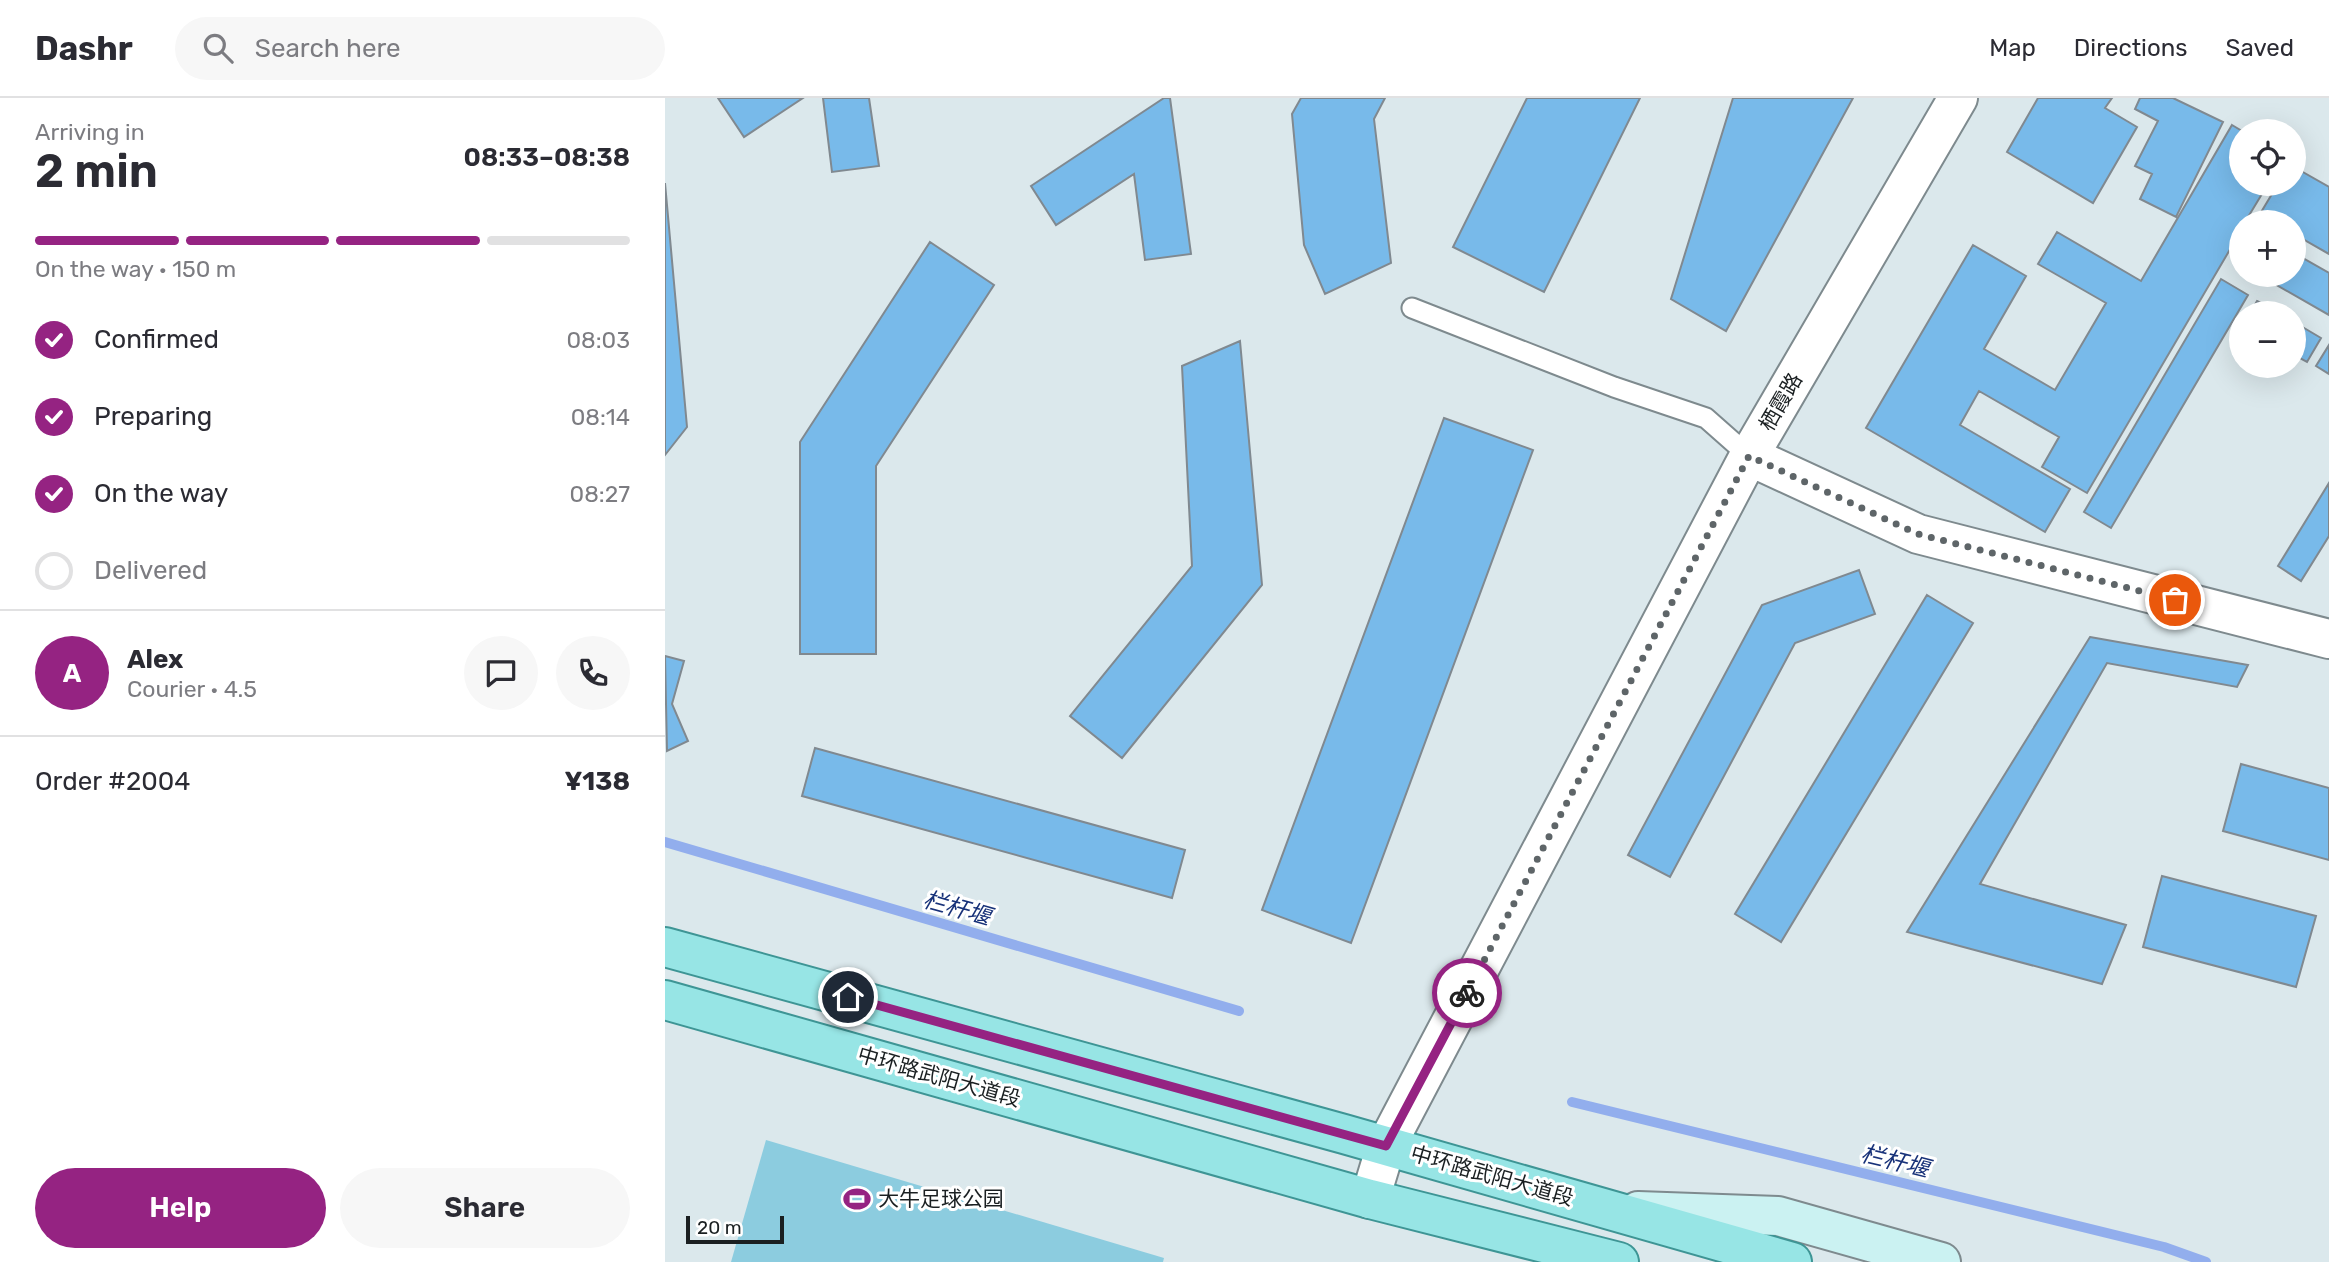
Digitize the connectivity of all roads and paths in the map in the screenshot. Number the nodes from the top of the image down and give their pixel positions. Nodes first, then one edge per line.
1 (1958, 98) edge
2 (1412, 308) dead end
3 (1749, 456) junction
4 (2329, 639) edge
5 (665, 947) edge
6 (665, 1000) edge
7 (1386, 1146) junction
8 (1370, 1199) junction
9 (1615, 1211) junction
10 (1606, 1260) edge
11 (1792, 1262) edge
12 (1941, 1262) edge

1 - 3 street, 栖霞路
2 - 3 lane
3 - 4 street
3 - 7 street, 栖霞路
5 - 7 main road, 中环路武阳大道段
6 - 8 main road, 中环路武阳大道段
7 - 8 street, 栖霞路
7 - 9 main road, 中环路武阳大道段
8 - 10 main road, 中环路武阳大道段
9 - 11 main road, 中环路武阳大道段
9 - 12 main road

